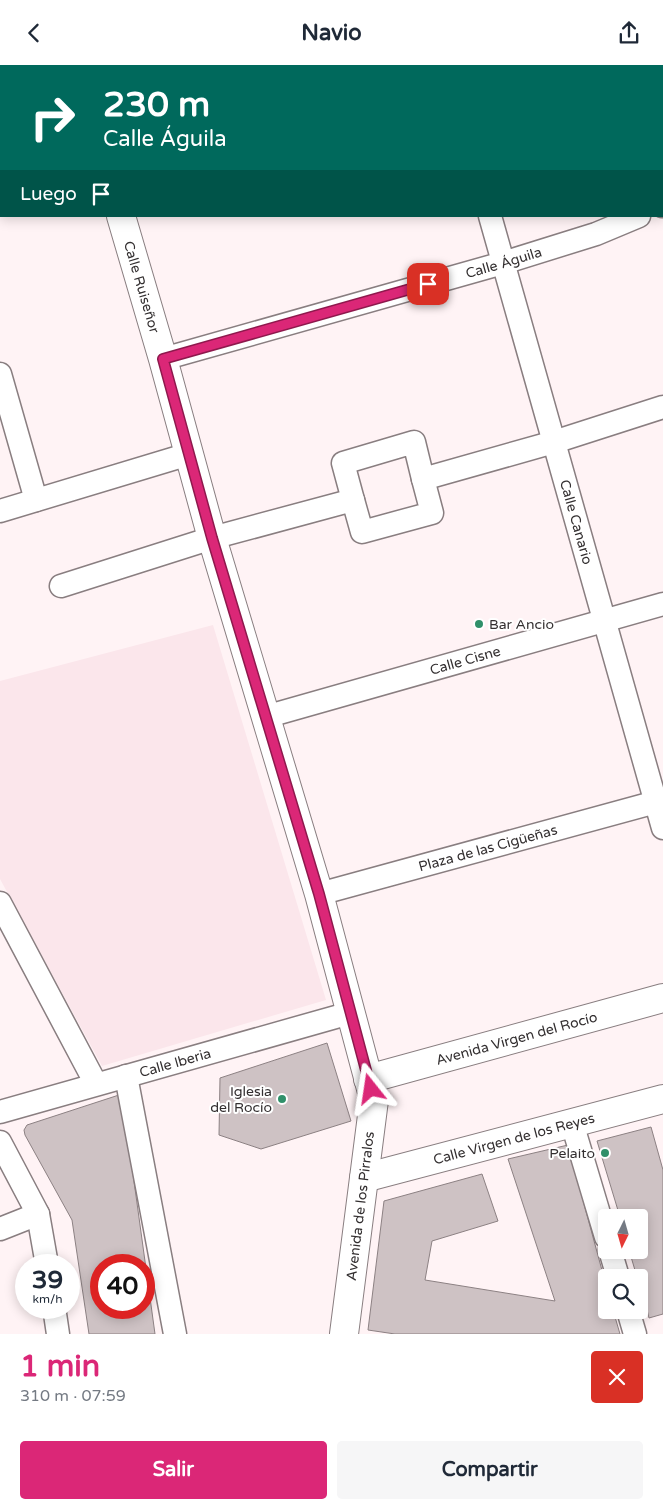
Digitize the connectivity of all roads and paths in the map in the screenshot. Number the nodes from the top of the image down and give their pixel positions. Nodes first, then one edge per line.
1 (121, 217) edge
2 (490, 217) edge
3 (637, 217) edge
4 (503, 263) junction
5 (163, 359) junction
6 (0, 374) edge
7 (663, 407) edge
8 (554, 442) junction
9 (189, 454) junction
10 (423, 479) junction
11 (36, 500) junction
12 (353, 500) junction
13 (0, 511) edge
14 (212, 538) junction
15 (61, 586) dead end
16 (663, 604) edge
17 (604, 620) junction
18 (265, 717) junction
19 (659, 801) edge
20 (663, 828) edge
21 (319, 894) junction
22 (0, 903) edge
23 (663, 998) edge
24 (350, 1013) junction
25 (126, 1076) junction
26 (368, 1079) junction
27 (96, 1084) junction
28 (663, 1099) edge
29 (0, 1112) edge
30 (572, 1123) junction
31 (0, 1142) edge
32 (364, 1178) junction
33 (598, 1210) edge
34 (38, 1214) junction
35 (0, 1229) edge
36 (45, 1254) edge
37 (56, 1319) edge
38 (631, 1319) edge
39 (58, 1334) edge
40 (175, 1334) edge
41 (344, 1334) edge
42 (635, 1334) edge

1 - 5 street, Calle Ruiseñor
2 - 4 street, Calle Canario
3 - 4 street, Calle Águila
4 - 5 street, Calle Águila
4 - 8 street, Calle Canario
5 - 9 street, Calle Ruiseñor
6 - 11 street
7 - 8 street
8 - 10 street
8 - 17 street, Calle Canario
9 - 11 street
9 - 14 street, Calle Ruiseñor
10 - 12 street
10 - 12 street
11 - 13 street
12 - 14 street
14 - 15 street
14 - 18 street, Calle Ruiseñor
16 - 17 street, Calle Cisne
17 - 18 street, Calle Cisne
17 - 19 street, Calle Canario
18 - 21 street, Calle Ruiseñor
19 - 20 street, Calle Canario
19 - 21 street, Plaza de las Cigüeñas
21 - 24 street, Calle Ruiseñor
22 - 27 street
23 - 26 street, Avenida Virgen del Rocío
24 - 25 street, Calle Iberia
24 - 26 street, Calle Ruiseñor
25 - 27 street, Calle Iberia
25 - 40 street
26 - 32 street, Avenida de los Pirralos
27 - 29 street, Calle Iberia
28 - 30 street, Calle Virgen de los Reyes
30 - 32 street, Calle Virgen de los Reyes
30 - 33 street
31 - 34 street
32 - 41 street, Avenida de los Pirralos
34 - 35 street
34 - 36 street
37 - 39 street
38 - 42 street

